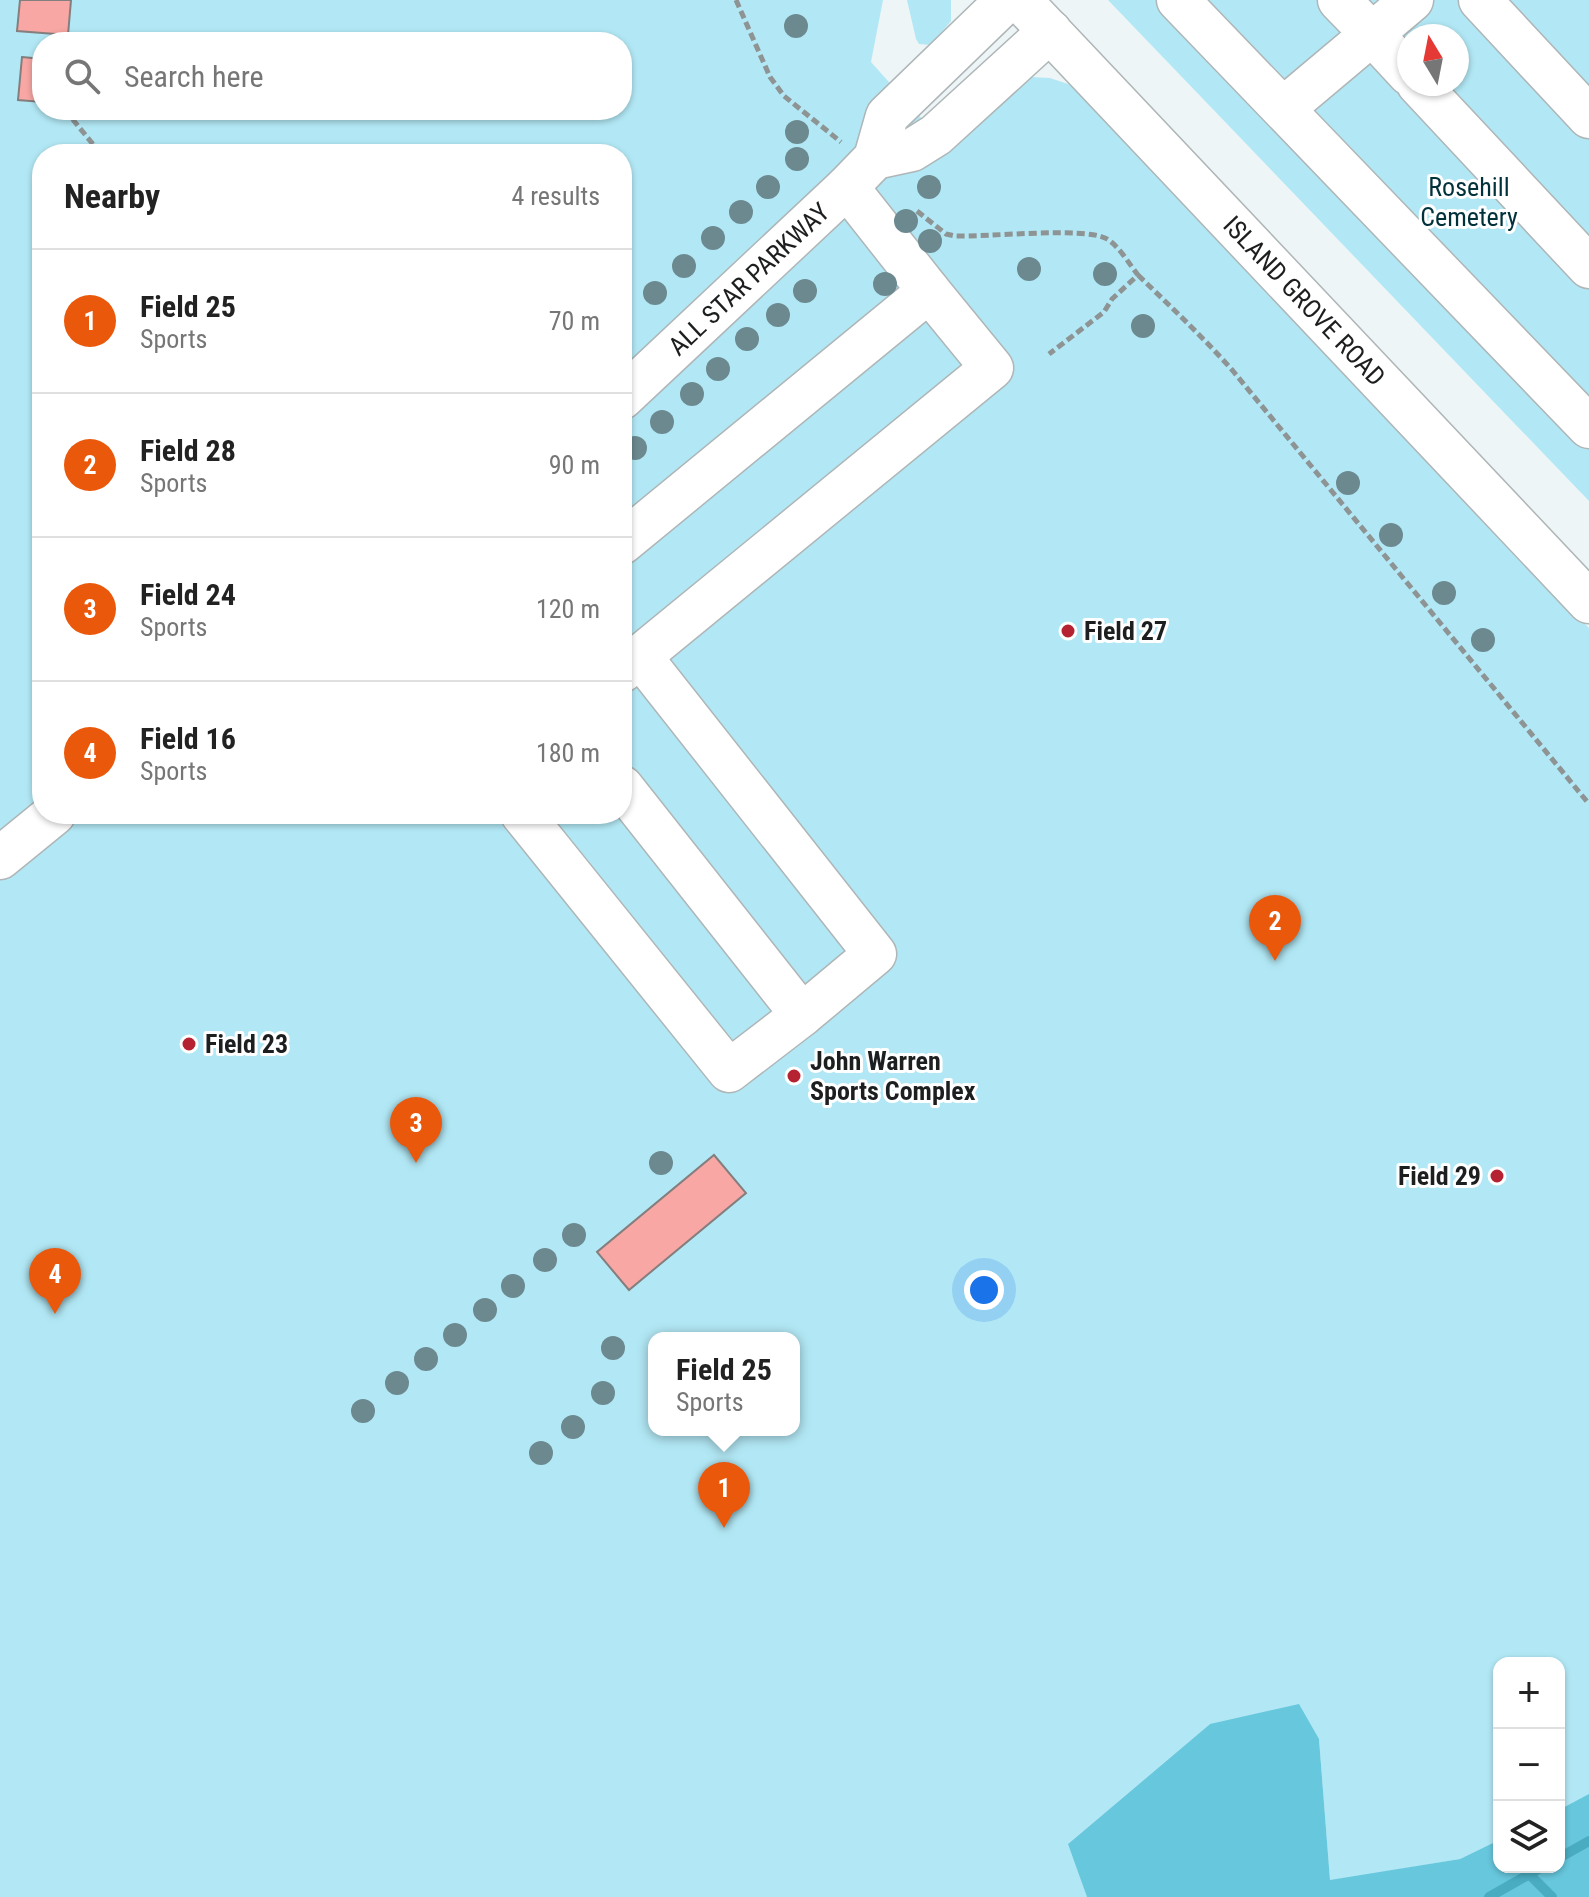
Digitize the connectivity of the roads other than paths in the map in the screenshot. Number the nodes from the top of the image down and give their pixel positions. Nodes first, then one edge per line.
1 (1007, 0) edge
2 (1020, 0) edge
3 (1178, 0) edge
4 (1339, 0) edge
5 (1412, 0) edge
6 (1480, 0) edge
7 (1050, 31) junction
8 (1372, 34) junction
9 (1397, 61) edge
10 (1429, 96) edge
11 (1284, 108) junction
12 (1589, 117) edge
13 (856, 163) junction
14 (1589, 267) edge
15 (929, 291) junction
16 (632, 388) edge
17 (1589, 427) edge
18 (632, 535) edge
19 (1589, 602) edge
20 (632, 663) edge
21 (632, 665) edge
22 (632, 800) edge
23 (42, 824) edge
24 (530, 824) edge
25 (0, 858) edge
26 (802, 1015) junction

1 - 13 street
2 - 7 street, ISLAND GROVE ROAD
3 - 11 street
4 - 8 street
5 - 8 street
6 - 12 street
7 - 13 street, ALL STAR PARKWAY
7 - 19 street, ISLAND GROVE ROAD
8 - 9 street
8 - 11 street
10 - 14 street
11 - 17 street
13 - 15 street
13 - 16 street, ALL STAR PARKWAY
15 - 18 street
15 - 20 street
21 - 26 street
22 - 26 street
23 - 25 street
24 - 26 street

